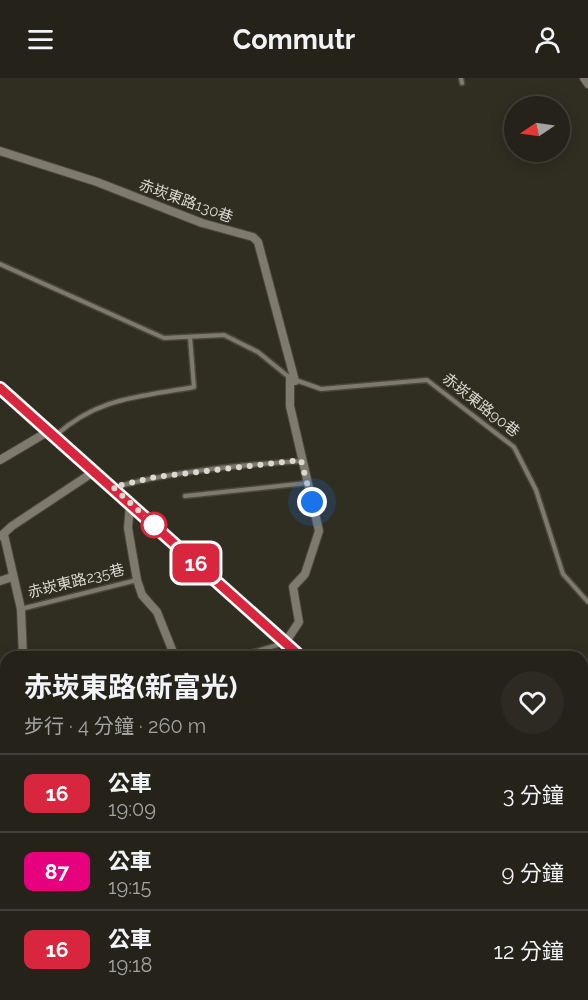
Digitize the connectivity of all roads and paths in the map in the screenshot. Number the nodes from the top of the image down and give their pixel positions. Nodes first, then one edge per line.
1 (584, 78) edge
2 (588, 84) edge
3 (0, 151) edge
4 (0, 264) edge
5 (190, 337) junction
6 (292, 380) junction
7 (0, 388) edge
8 (52, 433) junction
9 (0, 460) edge
10 (301, 460) junction
11 (95, 471) junction
12 (307, 483) junction
13 (113, 487) junction
14 (185, 496) dead end
15 (130, 504) junction
16 (2, 536) edge
17 (12, 577) junction
18 (137, 580) junction
19 (0, 581) edge
20 (588, 603) edge
21 (21, 609) junction
22 (285, 643) junction
23 (23, 651) edge
24 (173, 651) edge
25 (257, 651) edge
26 (294, 651) edge

1 - 2 street
3 - 6 street, 赤崁東路130巷
4 - 5 lane
5 - 6 lane
5 - 8 lane
6 - 10 street, 赤崁東路130巷
6 - 20 lane, 赤崁東路90巷
7 - 8 main road
8 - 9 street
8 - 11 main road
10 - 12 street, 赤崁東路130巷
10 - 13 lane
11 - 13 main road
11 - 16 street
12 - 14 lane
12 - 22 street, 赤崁東路130巷
13 - 15 main road
15 - 18 street, 赤崁東路235巷
15 - 22 main road
16 - 17 street
17 - 19 street
17 - 21 street
18 - 21 lane, 赤崁東路235巷
18 - 24 street, 赤崁東路235巷
21 - 23 street
22 - 25 lane
22 - 26 main road

